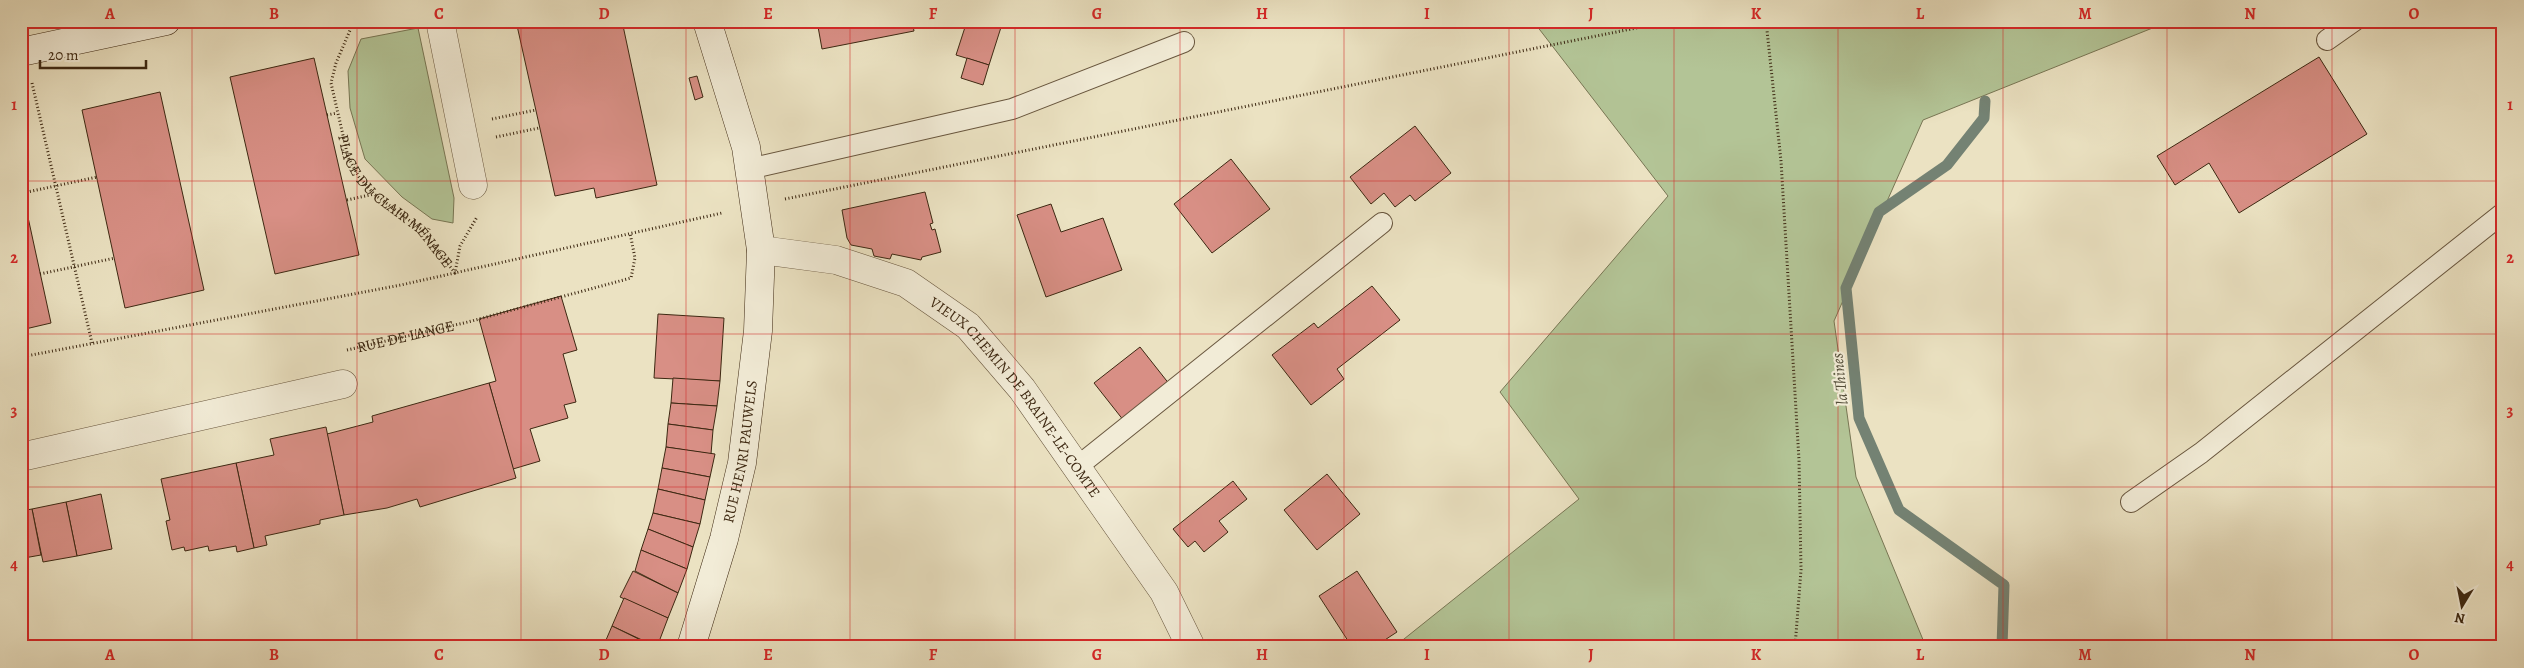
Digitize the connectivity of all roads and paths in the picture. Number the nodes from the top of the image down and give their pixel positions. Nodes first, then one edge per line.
1 (166, 21) edge
2 (354, 21) edge
3 (440, 21) edge
4 (707, 21) edge
5 (1672, 21) edge
6 (1766, 21) edge
7 (2354, 21) edge
8 (2327, 40) dead end
9 (1184, 42) dead end
10 (23, 52) edge
11 (536, 110) dead end
12 (337, 113) junction
13 (327, 114) dead end
14 (539, 128) dead end
15 (463, 135) junction
16 (750, 169) junction
17 (97, 177) dead end
18 (473, 185) joint
19 (56, 186) junction
20 (23, 193) dead end
21 (374, 194) junction
22 (347, 200) dead end
23 (756, 205) junction
24 (2503, 213) edge
25 (1382, 223) dead end
26 (630, 234) junction
27 (761, 250) junction
28 (115, 258) dead end
29 (74, 267) junction
30 (455, 273) junction
31 (40, 274) dead end
32 (92, 343) junction
33 (21, 357) edge
34 (343, 384) joint
35 (21, 457) edge
36 (1077, 467) junction
37 (2130, 502) dead end
38 (691, 647) edge
39 (1191, 647) edge
40 (1795, 647) edge

1 - 10 street
2 - 12 path, PLACE DU CLAIR MÉNAGE
3 - 15 street
4 - 16 street, RUE HENRI PAUWELS
5 - 23 path
6 - 40 path
7 - 8 lane
9 - 16 lane
10 - 19 path
11 - 15 path
12 - 13 path
12 - 21 path, PLACE DU CLAIR MÉNAGE
14 - 15 path
15 - 18 street
16 - 23 street, RUE HENRI PAUWELS
17 - 19 path
18 - 30 path, PLACE DU CLAIR MÉNAGE
19 - 20 path
19 - 29 path
21 - 22 path
21 - 30 path, PLACE DU CLAIR MÉNAGE
23 - 26 path
23 - 27 street, RUE HENRI PAUWELS
24 - 37 lane
25 - 36 lane
26 - 30 path
26 - 34 path, RUE DE L'ANGE
27 - 36 street, VIEUX CHEMIN DE BRAINE-LE-COMTE
27 - 38 street, RUE HENRI PAUWELS
28 - 29 path
29 - 31 path
29 - 32 path
30 - 32 path
32 - 33 path
34 - 35 street
36 - 39 street, VIEUX CHEMIN DE BRAINE-LE-COMTE

